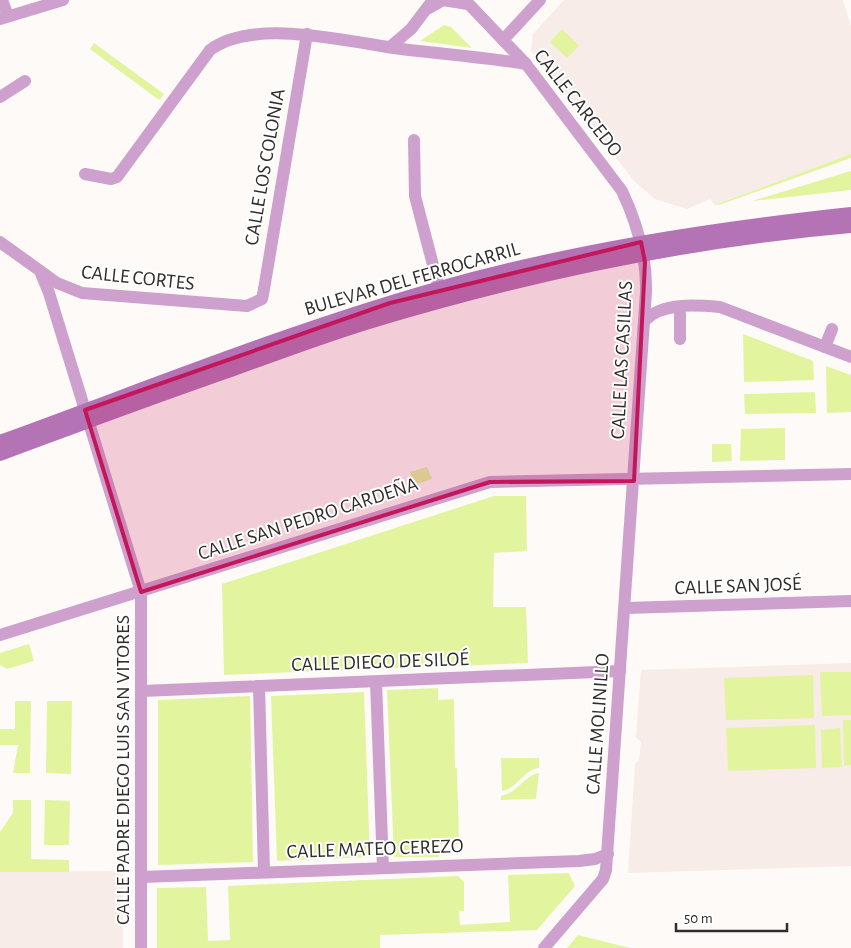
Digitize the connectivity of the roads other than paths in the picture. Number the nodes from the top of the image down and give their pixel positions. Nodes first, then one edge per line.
1 (2, 0) edge
2 (63, 0) edge
3 (540, 0) edge
4 (467, 2) edge
5 (430, 5) edge
6 (4, 18) edge
7 (307, 34) junction
8 (503, 40) junction
9 (390, 47) junction
10 (526, 64) junction
11 (25, 81) dead end
12 (0, 98) edge
13 (414, 140) dead end
14 (85, 174) dead end
15 (851, 214) edge
16 (851, 226) edge
17 (0, 242) edge
18 (643, 248) junction
19 (40, 271) junction
20 (439, 288) junction
21 (82, 293) junction
22 (646, 299) junction
23 (256, 304) joint
24 (662, 309) junction
25 (680, 314) dead end
26 (55, 315) junction
27 (644, 320) junction
28 (832, 329) dead end
29 (680, 339) dead end
30 (825, 347) junction
31 (851, 357) edge
32 (87, 416) junction
33 (0, 442) edge
34 (0, 454) edge
35 (851, 474) edge
36 (634, 480) junction
37 (141, 592) junction
38 (851, 601) edge
39 (626, 608) junction
40 (0, 635) edge
41 (620, 671) junction
42 (376, 682) junction
43 (259, 686) junction
44 (142, 691) junction
45 (608, 854) junction
46 (383, 868) junction
47 (264, 871) junction
48 (142, 877) junction
49 (142, 948) edge
50 (544, 948) edge

1 - 6 street
2 - 6 street
3 - 8 street
4 - 5 street
4 - 8 street, CALLE CARCEDO
5 - 9 street
7 - 9 street
7 - 14 street
7 - 23 street, CALLE LOS COLONIA
8 - 10 street, CALLE CARCEDO
9 - 10 street
10 - 18 street, CALLE CARCEDO
11 - 12 street
13 - 20 street
15 - 18 main road, BULEVAR DEL FERROCARRIL
16 - 18 main road, BULEVAR DEL FERROCARRIL
17 - 19 street, CALLE CORTES
18 - 20 main road, BULEVAR DEL FERROCARRIL
18 - 22 street, CALLE LAS CASILLAS
18 - 32 main road, BULEVAR DEL FERROCARRIL
19 - 21 street, CALLE CORTES
19 - 26 street, CALLE PADRE DIEGO LUIS SAN VITORES
20 - 32 main road, BULEVAR DEL FERROCARRIL
21 - 23 street, CALLE CORTES
21 - 26 street
22 - 24 street
22 - 27 street, CALLE LAS CASILLAS
24 - 27 street
24 - 30 street
25 - 29 street
26 - 32 street, CALLE PADRE DIEGO LUIS SAN VITORES
27 - 36 street, CALLE LAS CASILLAS
28 - 30 street
30 - 31 street
32 - 33 main road, BULEVAR DEL FERROCARRIL
32 - 34 main road, BULEVAR DEL FERROCARRIL
32 - 37 street, CALLE PADRE DIEGO LUIS SAN VITORES
35 - 36 street, CALLE SAN PEDRO CARDEÑA
36 - 37 street, CALLE SAN PEDRO CARDEÑA
36 - 39 street, CALLE MOLINILLO
37 - 40 street, CALLE SAN PEDRO CARDEÑA
37 - 44 street, CALLE PADRE DIEGO LUIS SAN VITORES
38 - 39 street, CALLE SAN JOSÉ
39 - 41 street, CALLE MOLINILLO
41 - 42 street, CALLE DIEGO DE SILOÉ
41 - 45 street, CALLE MOLINILLO
42 - 43 street, CALLE DIEGO DE SILOÉ
42 - 46 street
43 - 44 street, CALLE DIEGO DE SILOÉ
43 - 47 street
44 - 48 street, CALLE PADRE DIEGO LUIS SAN VITORES
45 - 46 street, CALLE MATEO CEREZO
45 - 50 street, CALLE MOLINILLO
46 - 47 street, CALLE MATEO CEREZO
47 - 48 street, CALLE MATEO CEREZO
48 - 49 street, CALLE PADRE DIEGO LUIS SAN VITORES

